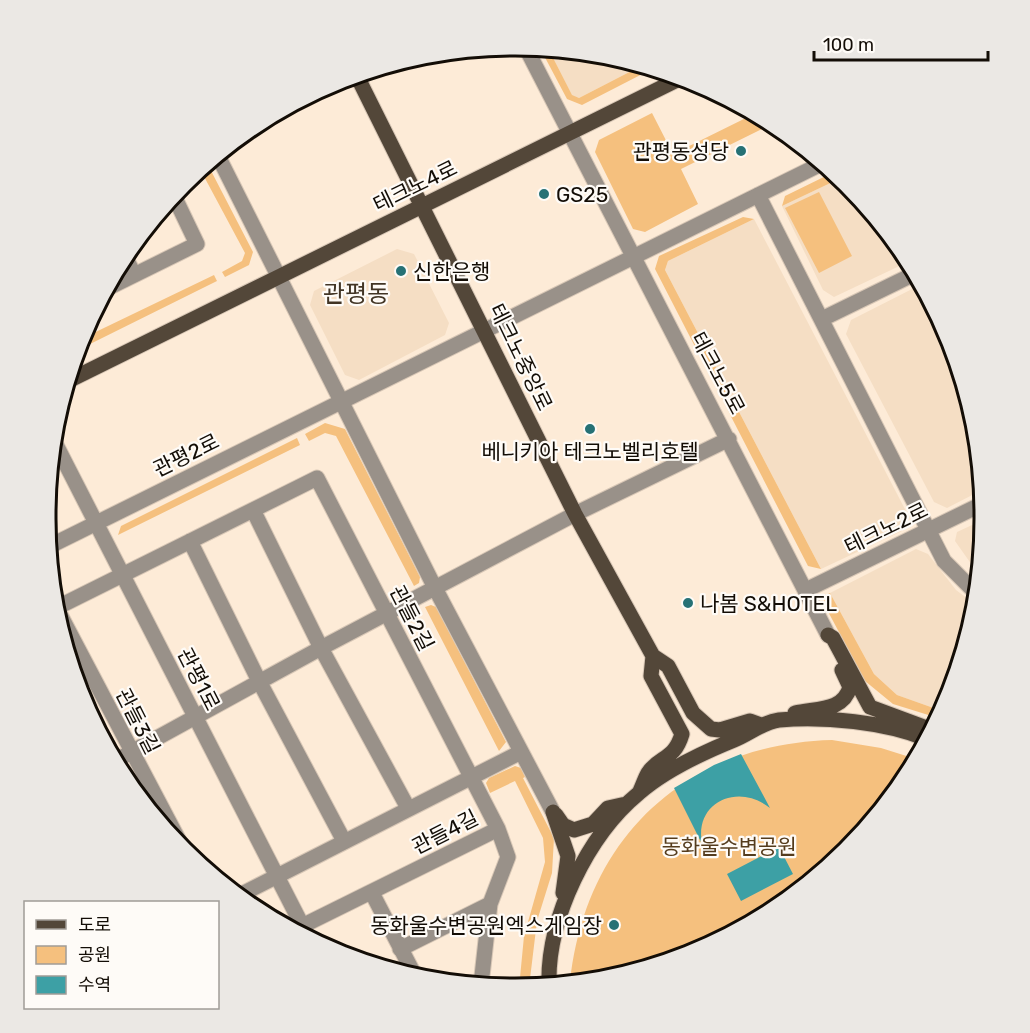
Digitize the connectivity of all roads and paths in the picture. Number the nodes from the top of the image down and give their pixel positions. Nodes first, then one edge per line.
1 (530, 56) edge
2 (360, 82) edge
3 (671, 83) edge
4 (570, 134) junction
5 (221, 162) edge
6 (815, 167) edge
7 (758, 195) junction
8 (178, 204) edge
9 (424, 206) junction
10 (633, 256) junction
11 (130, 265) edge
12 (134, 274) junction
13 (280, 277) junction
14 (908, 277) edge
15 (119, 282) edge
16 (822, 319) junction
17 (485, 331) junction
18 (77, 377) edge
19 (343, 401) junction
20 (729, 439) junction
21 (59, 453) edge
22 (974, 508) edge
23 (253, 510) junction
24 (575, 514) junction
25 (96, 523) junction
26 (928, 531) junction
27 (190, 541) junction
28 (56, 544) edge
29 (122, 573) junction
30 (970, 587) edge
31 (435, 588) junction
32 (806, 590) junction
33 (63, 604) edge
34 (386, 615) junction
35 (828, 635) junction
36 (72, 640) edge
37 (321, 648) junction
38 (653, 656) junction
39 (259, 681) junction
40 (194, 717) junction
41 (779, 720) junction
42 (761, 725) junction
43 (924, 727) edge
44 (919, 737) edge
45 (131, 752) junction
46 (522, 752) junction
47 (123, 757) edge
48 (472, 777) junction
49 (640, 791) junction
50 (626, 804) junction
51 (408, 808) junction
52 (553, 812) junction
53 (165, 816) edge
54 (498, 829) junction
55 (344, 841) junction
56 (277, 875) junction
57 (247, 891) edge
58 (372, 893) junction
59 (490, 904) junction
60 (559, 918) junction
61 (297, 922) edge
62 (307, 928) edge
63 (400, 949) junction
64 (409, 965) edge
65 (482, 977) edge
66 (550, 977) edge

1 - 4 street
2 - 9 main road, 테크노중앙로
3 - 4 main road, 테크노4로
4 - 9 main road, 테크노4로
4 - 10 street
5 - 13 street
6 - 7 street
7 - 10 street
7 - 16 street
8 - 12 street
9 - 13 main road, 테크노4로
9 - 17 main road, 테크노중앙로
10 - 17 street, 관평2로
10 - 20 street, 테크노5로
11 - 12 street
12 - 15 street
13 - 18 main road, 테크노4로
13 - 19 street
14 - 16 street
16 - 26 street
17 - 19 street, 관평2로
17 - 24 main road, 테크노중앙로
19 - 25 street, 관평2로
19 - 31 street
20 - 24 street
20 - 32 street, 테크노5로
21 - 25 street, 관평1로
22 - 26 street, 테크노2로
23 - 27 street, 관들2길
23 - 34 street, 관들2길
23 - 37 street
24 - 31 street
24 - 38 main road, 테크노중앙로
25 - 28 street, 관평2로
25 - 29 street, 관평1로
26 - 30 street
26 - 32 street, 테크노2로
27 - 29 street, 관들2길
27 - 39 street
29 - 33 street, 관들3길
29 - 40 street, 관평1로
31 - 34 street
31 - 46 street
32 - 35 street, 테크노5로
34 - 37 street
34 - 48 street, 관들2길
35 - 41 main road
35 - 43 main road
36 - 45 street, 관들3길
37 - 39 street
37 - 51 street
38 - 42 main road
38 - 49 main road
39 - 40 street
39 - 55 street
40 - 45 street
40 - 56 street, 관평1로
41 - 42 main road
41 - 44 main road
42 - 49 main road
45 - 47 street
45 - 53 street, 관들3길
46 - 48 street
46 - 52 street
48 - 51 street
48 - 54 street, 관들2길
49 - 50 main road
50 - 52 main road
50 - 60 main road
51 - 55 street
52 - 60 main road
54 - 58 street, 관들4길
54 - 59 street, 관들4길
55 - 56 street
56 - 57 street
56 - 61 street, 관평1로
58 - 62 street, 관들4길
58 - 63 street
59 - 63 street
59 - 65 street, 관들4길
60 - 66 main road
63 - 64 street

